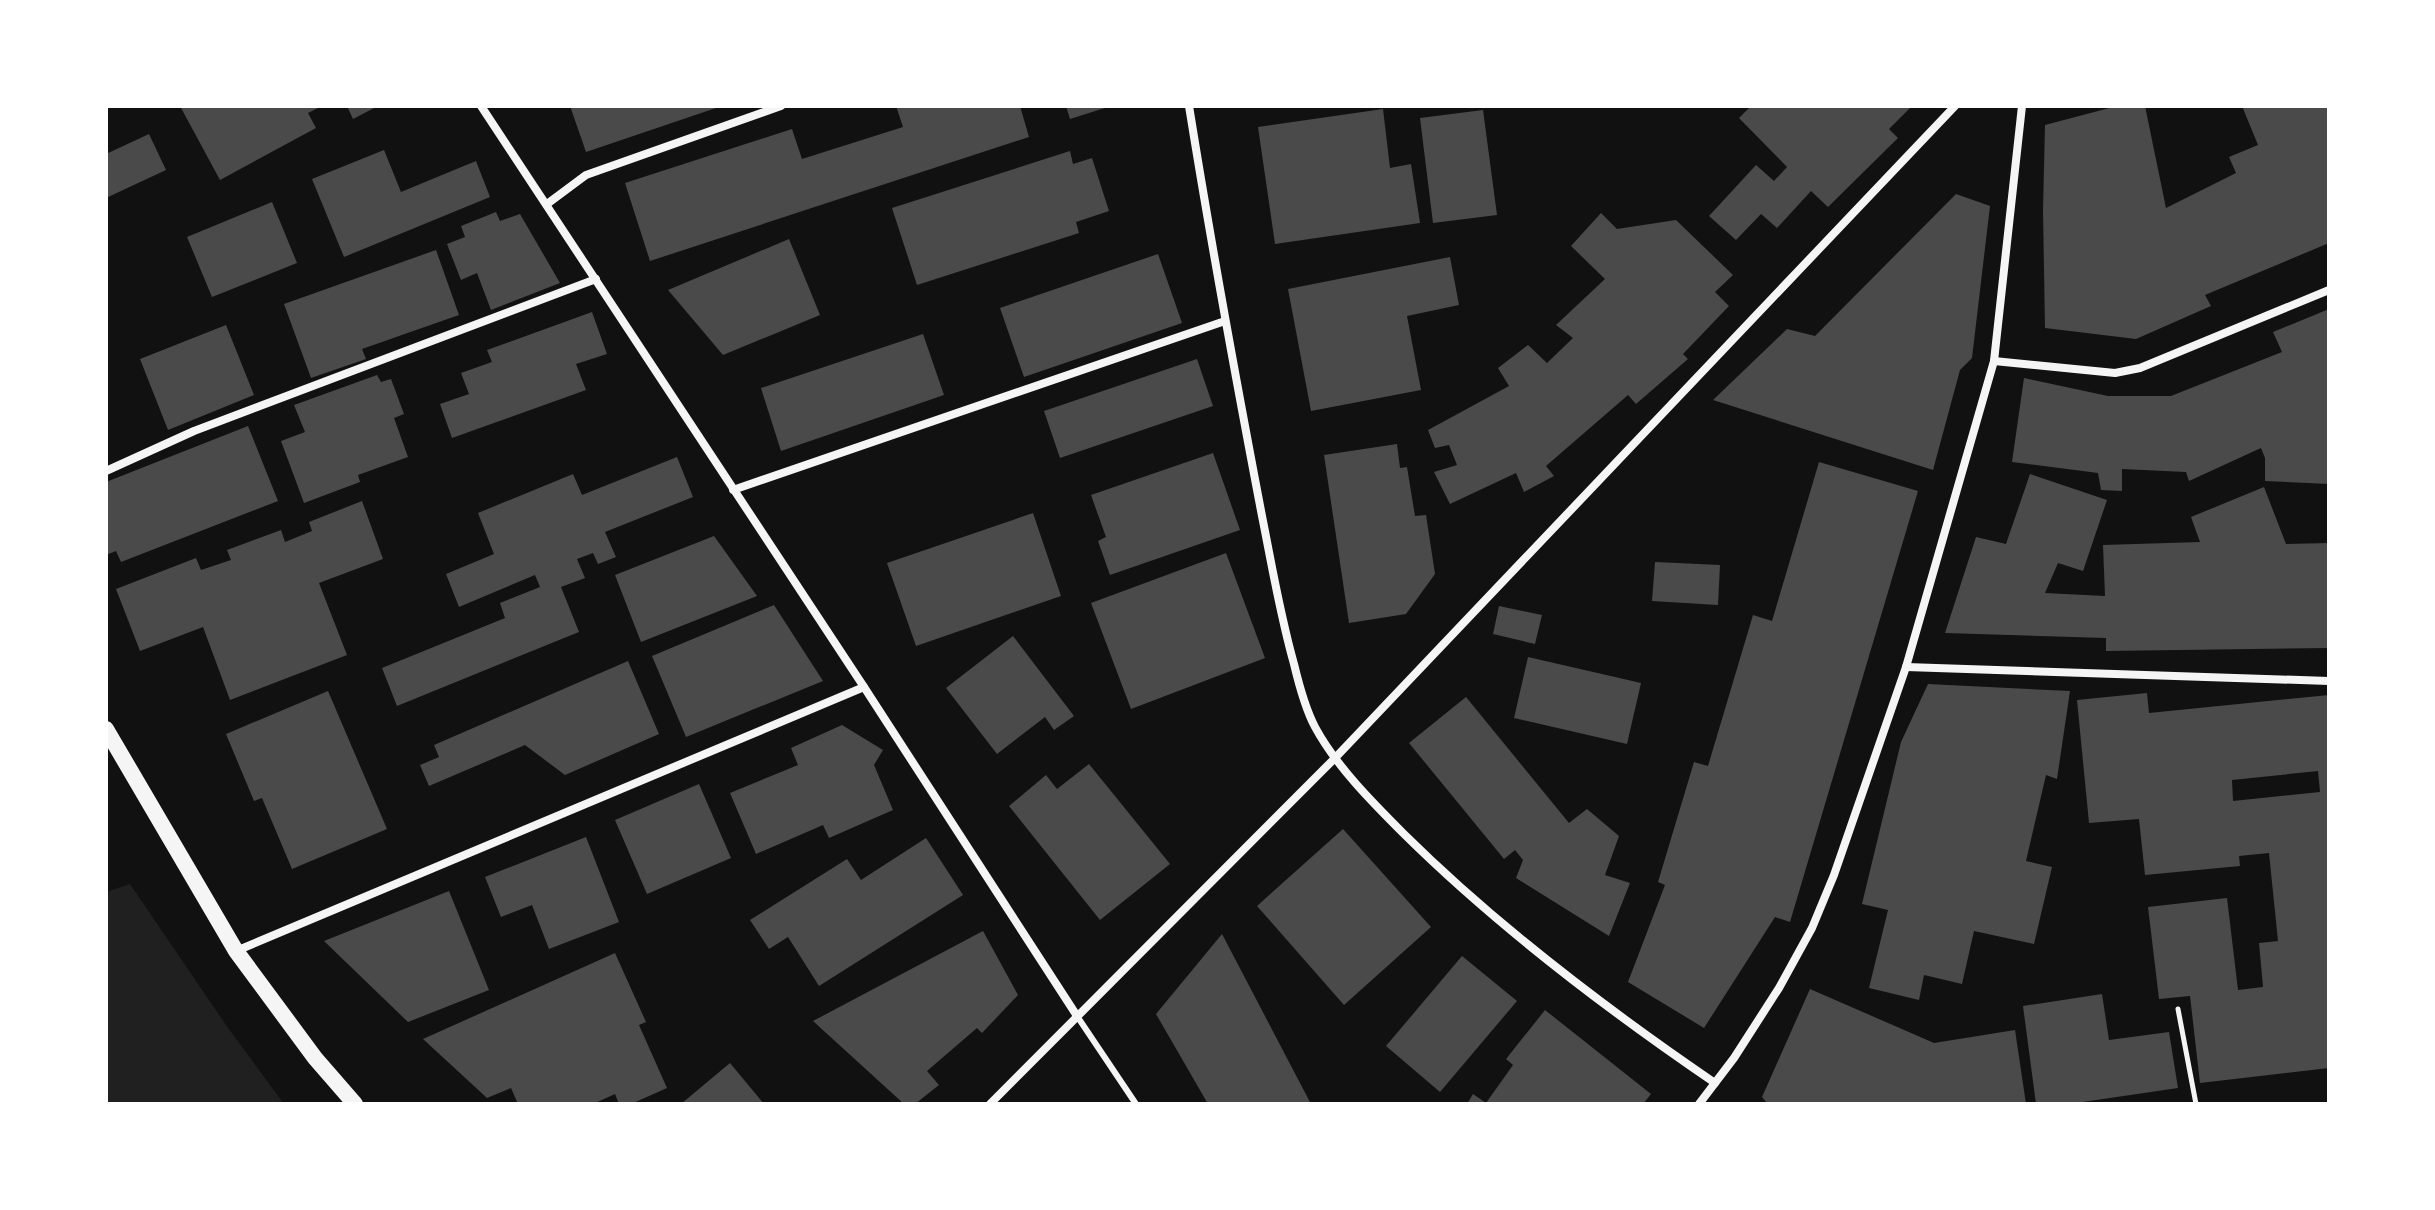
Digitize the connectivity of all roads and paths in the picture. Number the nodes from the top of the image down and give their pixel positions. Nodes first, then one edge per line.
1 (481, 106) edge
2 (781, 106) edge
3 (1189, 106) edge
4 (1955, 106) edge
5 (2022, 106) edge
6 (547, 204) junction
7 (596, 279) junction
8 (2329, 290) edge
9 (1225, 321) junction
10 (1994, 361) junction
11 (106, 471) edge
12 (733, 490) junction
13 (1906, 667) junction
14 (2329, 681) edge
15 (864, 687) junction
16 (106, 729) edge
17 (1336, 757) junction
18 (236, 951) junction
19 (2178, 1009) dead end
20 (1077, 1016) junction
21 (1715, 1083) junction
22 (355, 1104) edge
23 (990, 1104) edge
24 (1136, 1104) edge
25 (1699, 1104) edge
26 (2196, 1104) edge

1 - 6 street
2 - 6 street
3 - 9 street
4 - 17 street
5 - 10 street
6 - 7 street
7 - 11 street
7 - 12 street
8 - 10 street
9 - 12 street
9 - 17 street
10 - 13 street
12 - 15 street
13 - 14 street
13 - 21 street
15 - 18 street
15 - 20 street
16 - 18 main road
17 - 20 street
17 - 21 street
18 - 22 main road
19 - 26 path
20 - 23 street
20 - 24 lane
21 - 25 street

